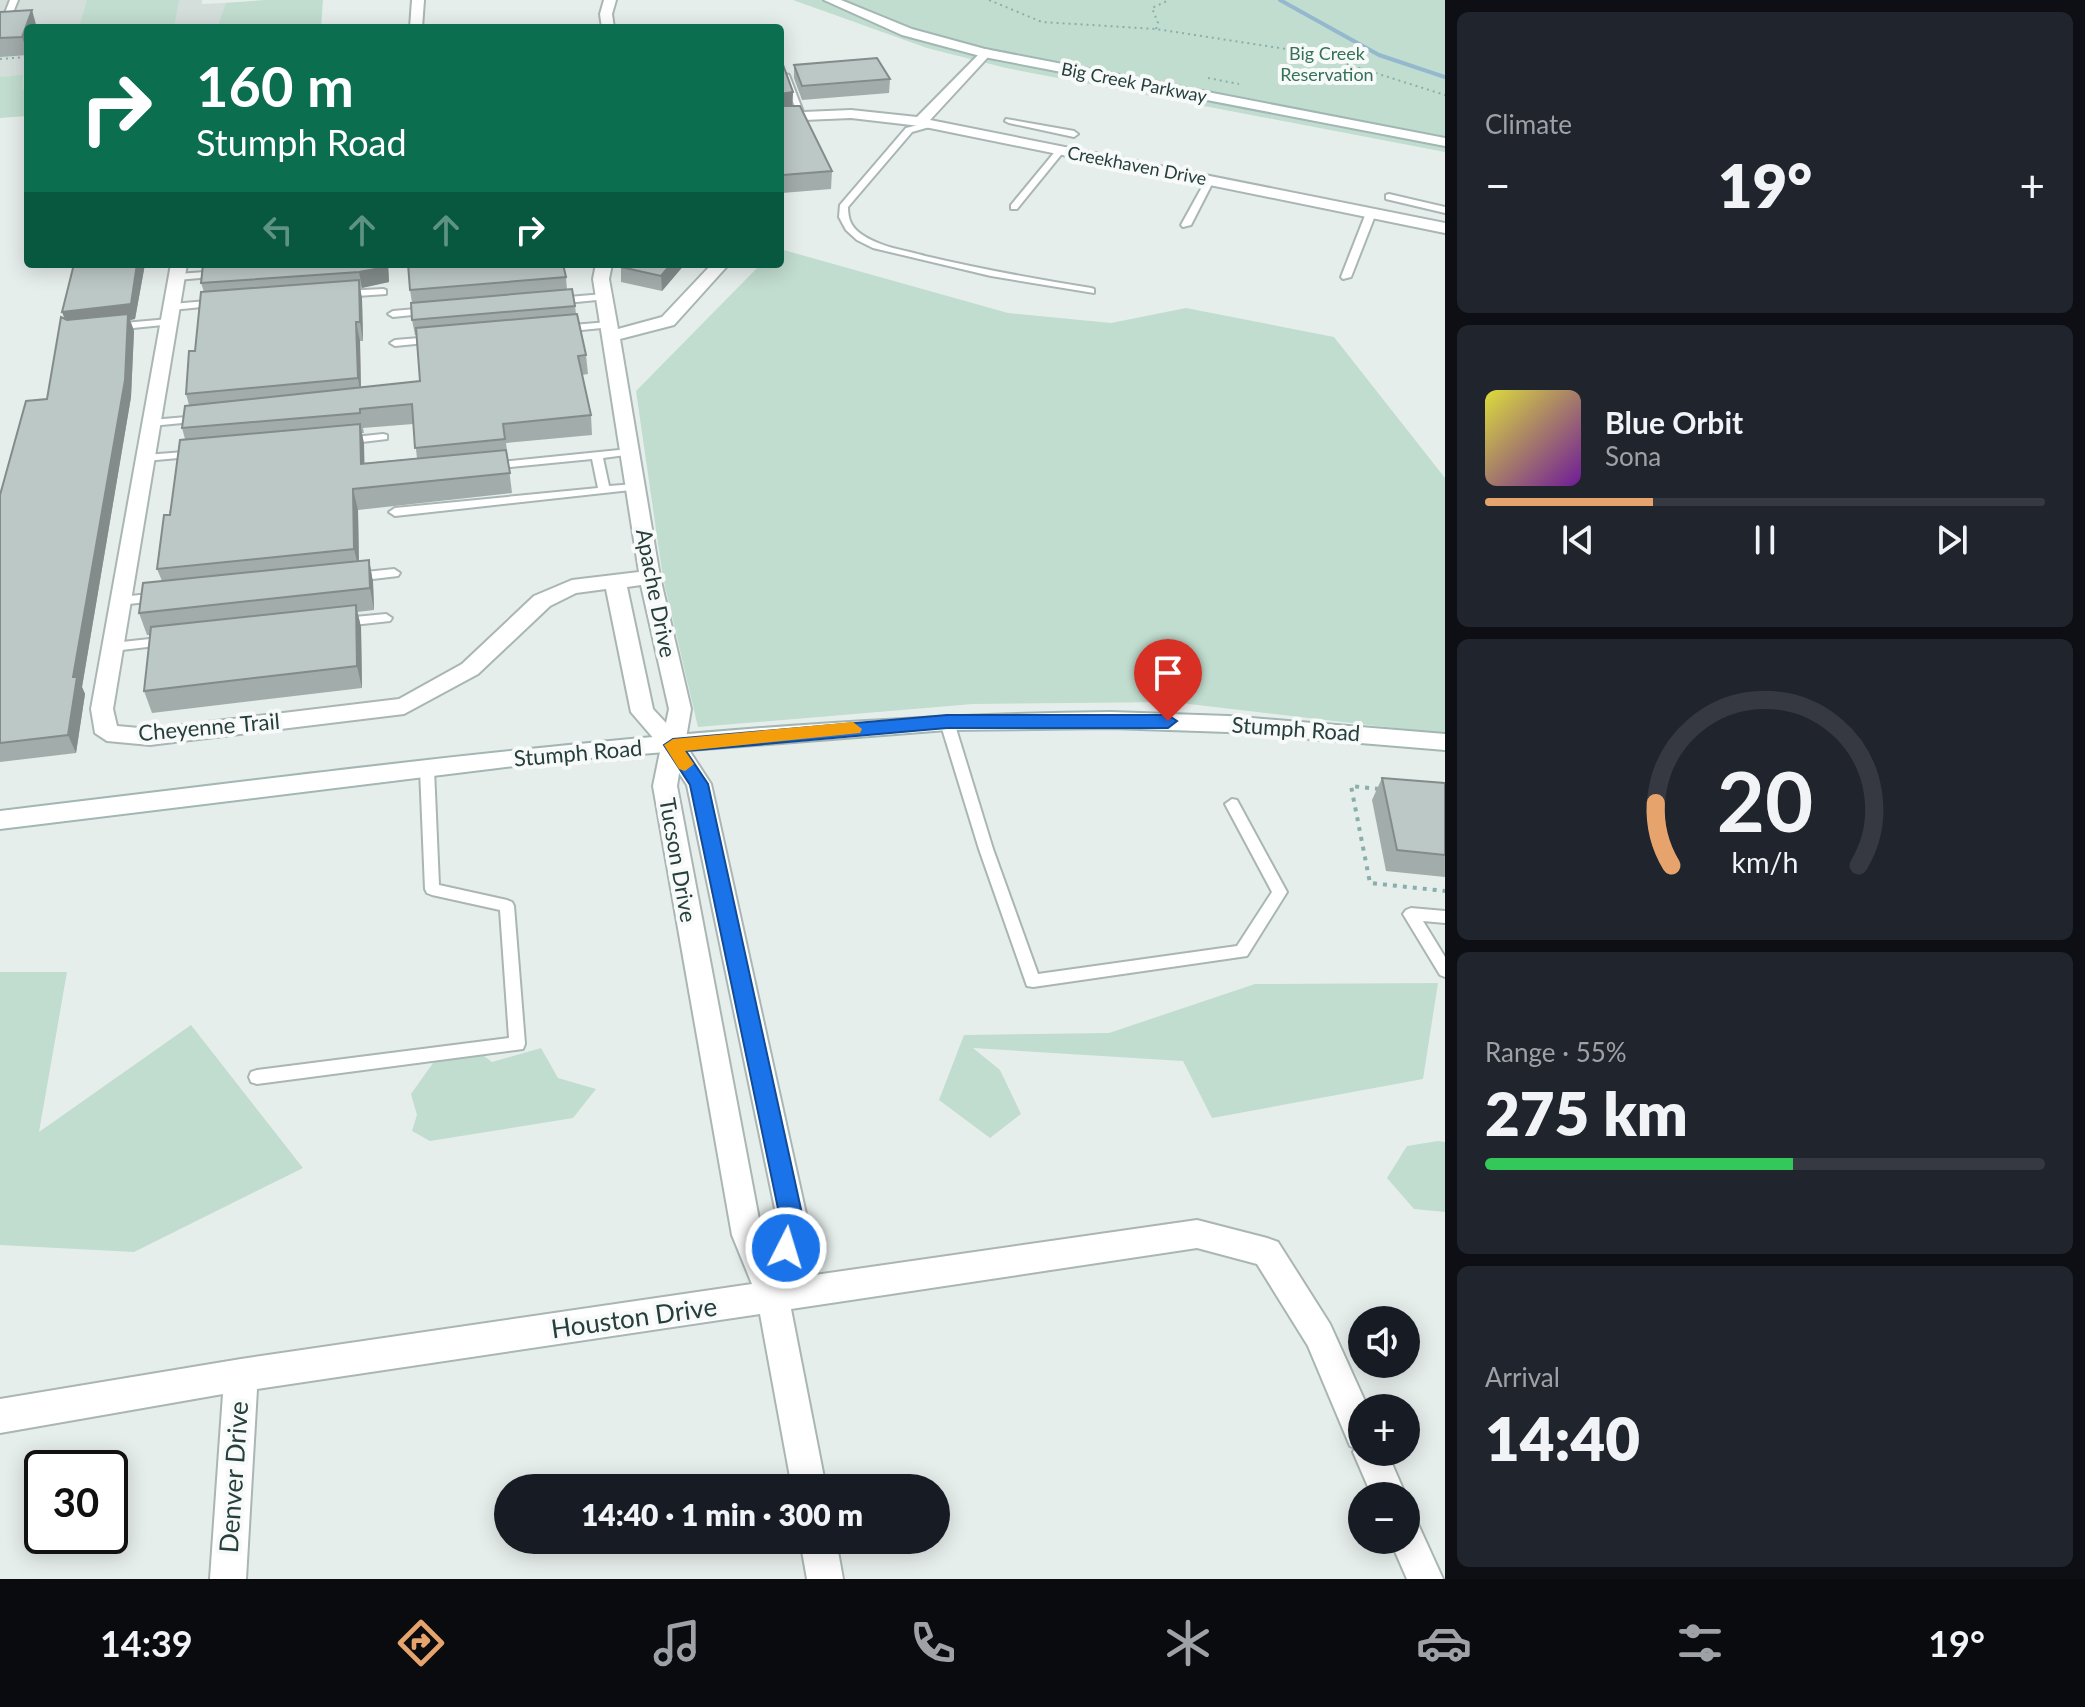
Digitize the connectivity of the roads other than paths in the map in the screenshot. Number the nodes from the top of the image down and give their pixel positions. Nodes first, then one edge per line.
1 (14, 0) edge
2 (418, 0) edge
3 (610, 0) edge
4 (830, 0) edge
5 (0, 16) edge
6 (416, 24) edge
7 (607, 24) edge
8 (984, 53) junction
9 (785, 74) edge
10 (802, 115) junction
11 (784, 117) edge
12 (1009, 121) dead end
13 (925, 123) junction
14 (1041, 128) junction
15 (1074, 134) dead end
16 (1445, 142) edge
17 (1025, 143) junction
18 (1061, 150) junction
19 (1210, 180) junction
20 (1389, 197) dead end
21 (1422, 205) junction
22 (1014, 207) dead end
23 (1445, 210) edge
24 (1371, 213) junction
25 (1414, 222) junction
26 (1186, 225) dead end
27 (1445, 228) edge
28 (603, 268) edge
29 (717, 268) edge
30 (178, 270) edge
31 (225, 274) edge
32 (1346, 277) dead end
33 (1091, 291) dead end
34 (383, 292) dead end
35 (338, 295) edge
36 (604, 297) junction
37 (544, 302) edge
38 (232, 303) edge
39 (438, 311) edge
40 (393, 314) dead end
41 (170, 315) junction
42 (105, 328) edge
43 (547, 330) edge
44 (609, 330) junction
45 (440, 339) edge
46 (395, 343) dead end
47 (213, 417) edge
48 (151, 423) junction
49 (383, 437) dead end
50 (336, 441) edge
51 (629, 452) junction
52 (209, 453) edge
53 (597, 456) junction
54 (145, 458) junction
55 (475, 467) edge
56 (636, 487) junction
57 (604, 491) junction
58 (395, 512) dead end
59 (394, 573) dead end
60 (650, 577) junction
61 (349, 578) edge
62 (615, 581) junction
63 (181, 595) edge
64 (120, 601) junction
65 (386, 618) dead end
66 (326, 624) edge
67 (189, 639) edge
68 (113, 647) junction
69 (947, 722) junction
70 (1445, 742) edge
71 (673, 745) junction
72 (427, 769) junction
73 (1232, 804) dead end
74 (0, 820) edge
75 (1445, 917) edge
76 (1445, 971) edge
77 (257, 1077) dead end
78 (773, 1297) junction
79 (241, 1375) junction
80 (1348, 1402) edge
81 (0, 1416) edge
82 (806, 1474) edge
83 (821, 1554) edge
84 (1414, 1554) edge
85 (228, 1579) edge
86 (825, 1579) edge
87 (1425, 1579) edge

1 - 5 lane
2 - 6 street
3 - 7 street
4 - 8 street, Big Creek Parkway
8 - 13 street
8 - 16 street, Big Creek Parkway
9 - 10 lane
10 - 11 street, Creekhaven Drive
10 - 13 street, Creekhaven Drive
12 - 14 lane
13 - 17 street, Creekhaven Drive
13 - 33 lane
14 - 15 lane
14 - 17 lane
17 - 18 street, Creekhaven Drive
18 - 19 street, Creekhaven Drive
18 - 22 lane
19 - 24 street, Creekhaven Drive
19 - 26 lane
20 - 21 lane
21 - 23 lane
21 - 25 lane
24 - 25 street, Creekhaven Drive
24 - 32 lane
25 - 27 street, Creekhaven Drive
28 - 36 street, Apache Drive
29 - 44 street
30 - 31 lane
30 - 41 street, Cheyenne Trail
34 - 35 lane
36 - 37 lane
36 - 44 street, Apache Drive
38 - 41 lane
39 - 40 lane
41 - 42 lane
41 - 48 street, Cheyenne Trail
43 - 44 lane
44 - 51 street, Apache Drive
45 - 46 lane
47 - 48 lane
48 - 54 street, Cheyenne Trail
49 - 50 lane
51 - 53 lane
51 - 56 street, Apache Drive
52 - 54 lane
53 - 55 lane
53 - 57 lane
54 - 64 street, Cheyenne Trail
56 - 57 lane
56 - 60 street, Apache Drive
57 - 58 lane
59 - 61 lane
60 - 62 street, Cheyenne Trail
60 - 71 street, Apache Drive
62 - 68 street, Cheyenne Trail
62 - 71 street, Apache Drive
63 - 64 lane
64 - 68 street, Cheyenne Trail
65 - 66 lane
67 - 68 lane
69 - 70 street, Stumph Road
69 - 71 street, Stumph Road
69 - 73 lane
71 - 72 street, Stumph Road
71 - 78 street, Tucson Drive
71 - 78 street, Tucson Drive
72 - 74 street, Stumph Road
72 - 77 lane
75 - 76 lane
78 - 79 street, Houston Drive
78 - 80 street, Houston Drive
78 - 82 street, Tucson Drive
79 - 81 street, Houston Drive
79 - 85 street, Denver Drive
83 - 86 street
84 - 87 street

